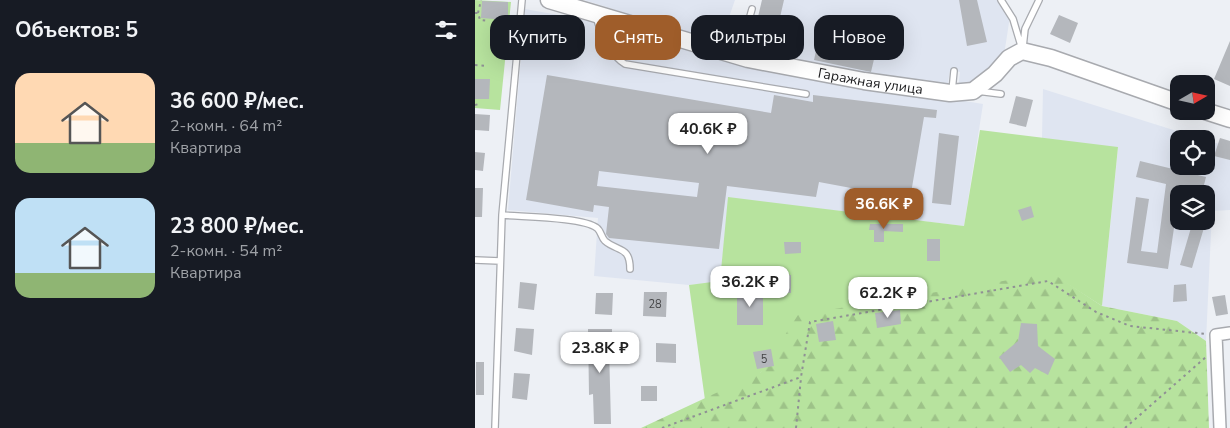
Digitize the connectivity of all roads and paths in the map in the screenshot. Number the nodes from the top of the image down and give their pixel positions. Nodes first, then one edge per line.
1 (481, 0) edge
2 (522, 0) edge
3 (549, 0) edge
4 (1001, 0) edge
5 (1039, 0) edge
6 (752, 9) dead end
7 (595, 12) junction
8 (477, 13) edge
9 (750, 15) edge
10 (489, 21) dead end
11 (691, 41) edge
12 (1012, 55) junction
13 (769, 60) edge
14 (475, 65) edge
15 (487, 66) dead end
16 (954, 70) dead end
17 (973, 91) junction
18 (806, 94) dead end
19 (1001, 94) dead end
20 (954, 95) junction
21 (1170, 100) edge
22 (475, 104) edge
23 (479, 104) dead end
24 (1215, 114) edge
25 (1230, 119) edge
26 (502, 216) junction
27 (475, 260) edge
28 (500, 261) junction
29 (630, 269) dead end
30 (1230, 333) edge
31 (1216, 335) junction
32 (1216, 348) junction
33 (801, 377) junction
34 (495, 428) edge
35 (662, 428) edge
36 (796, 428) edge
37 (1125, 428) edge
38 (1220, 428) edge

1 - 8 path
2 - 26 lane
3 - 7 street, Гаражная улица
4 - 12 lane
5 - 12 lane
6 - 9 lane
7 - 11 street, Гаражная улица
7 - 18 lane
8 - 10 path
12 - 17 street
12 - 21 street
13 - 20 street, Гаражная улица
14 - 15 path
16 - 20 lane
17 - 19 lane
17 - 20 street, Гаражная улица
22 - 23 path
24 - 25 street
26 - 28 lane
26 - 29 lane
27 - 28 lane
28 - 34 lane
30 - 31 street
31 - 32 street
31 - 33 path
32 - 37 path
32 - 38 street
33 - 35 path
33 - 36 path

